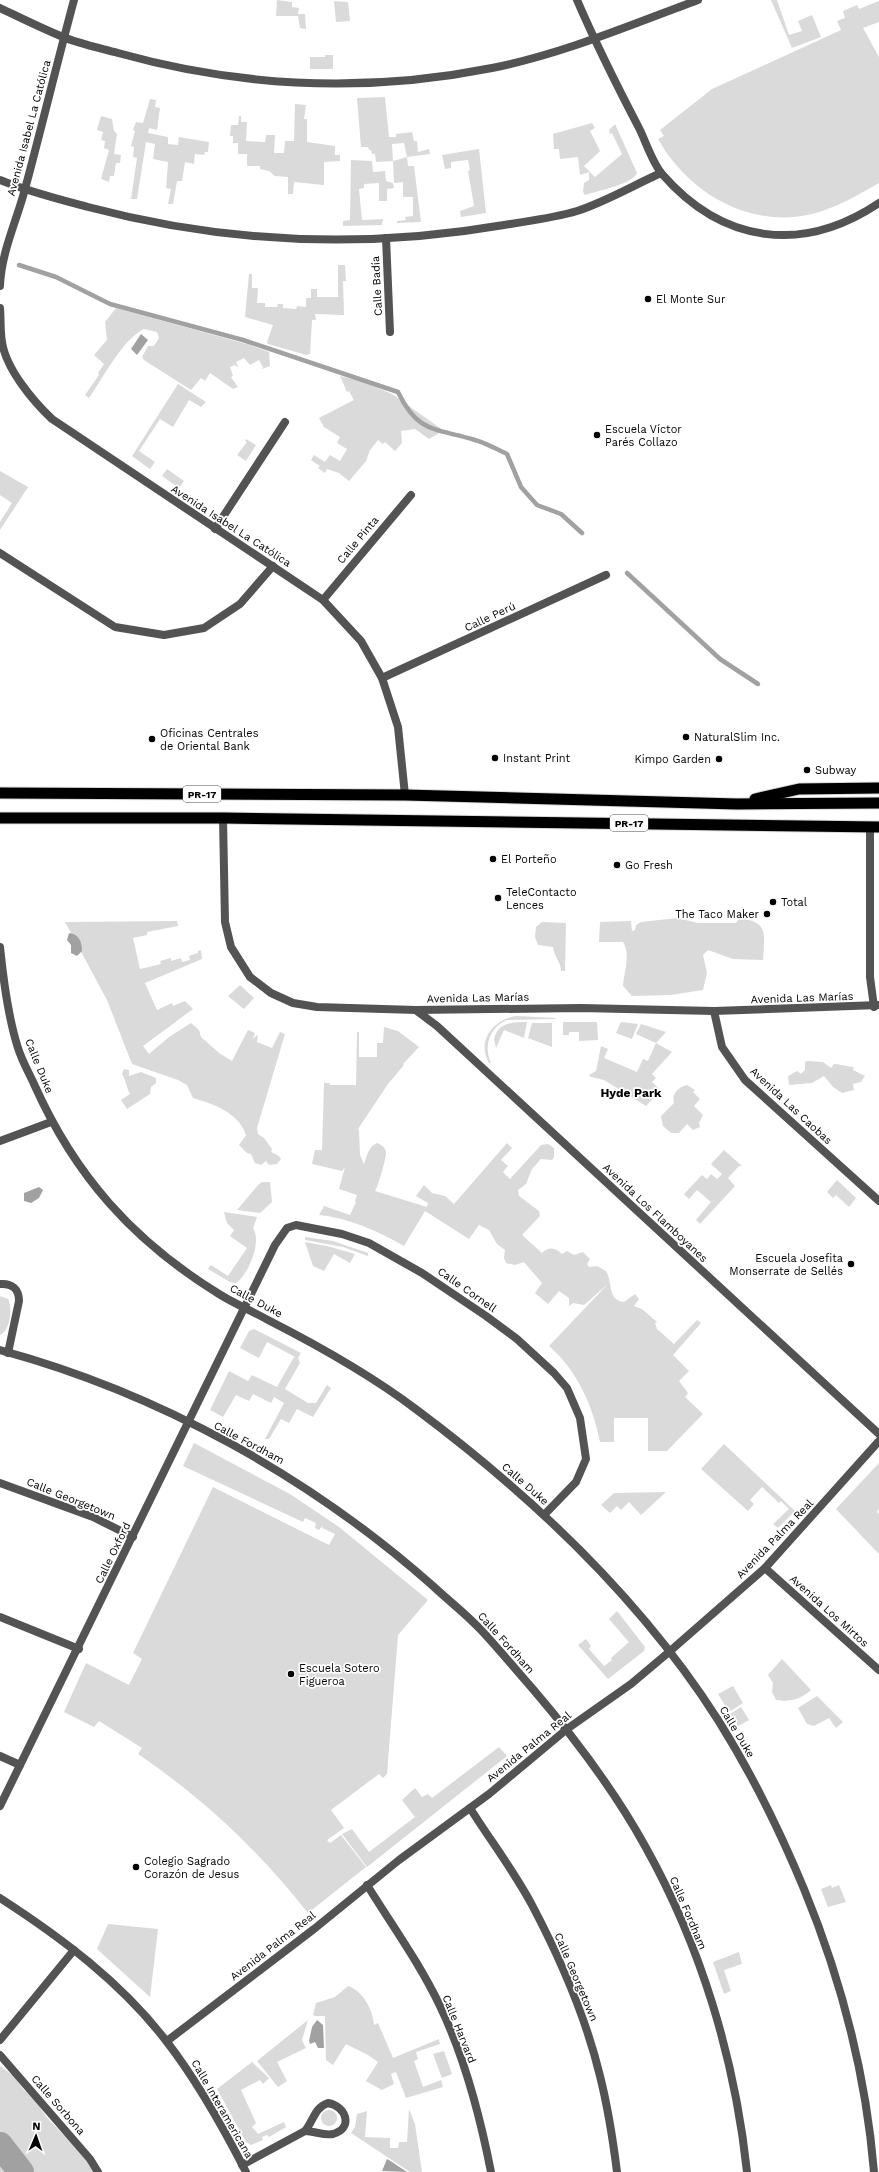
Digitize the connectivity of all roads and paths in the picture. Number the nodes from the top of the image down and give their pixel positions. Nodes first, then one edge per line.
1 (74, 0) edge
2 (577, 0) edge
3 (698, 0) edge
4 (0, 8) edge
5 (64, 38) junction
6 (594, 39) junction
7 (661, 173) junction
8 (0, 180) edge
9 (25, 190) junction
10 (879, 202) edge
11 (386, 238) junction
12 (0, 274) edge
13 (0, 286) edge
14 (0, 308) edge
15 (390, 332) dead end
16 (285, 422) dead end
17 (411, 495) dead end
18 (215, 529) junction
19 (0, 553) edge
20 (273, 566) junction
21 (606, 575) dead end
22 (323, 600) junction
23 (382, 678) junction
24 (879, 787) edge
25 (0, 793) edge
26 (405, 795) junction
27 (879, 803) edge
28 (737, 804) junction
29 (0, 818) edge
30 (223, 818) junction
31 (874, 827) edge
32 (0, 947) edge
33 (3, 990) edge
34 (877, 1004) edge
35 (416, 1010) junction
36 (714, 1011) junction
37 (51, 1122) junction
38 (0, 1142) edge
39 (879, 1201) edge
40 (0, 1284) edge
41 (244, 1308) junction
42 (4, 1351) edge
43 (188, 1423) junction
44 (879, 1434) edge
45 (879, 1441) edge
46 (0, 1483) edge
47 (544, 1515) junction
48 (132, 1537) junction
49 (765, 1568) junction
50 (0, 1617) edge
51 (78, 1649) junction
52 (669, 1652) junction
53 (879, 1670) edge
54 (567, 1729) junction
55 (0, 1756) edge
56 (20, 1765) junction
57 (0, 1806) edge
58 (470, 1808) junction
59 (367, 1886) junction
60 (0, 1898) edge
61 (74, 1950) junction
62 (0, 2040) edge
63 (167, 2041) junction
64 (0, 2055) edge
65 (870, 2126) junction
66 (305, 2131) junction
67 (879, 2137) edge
68 (244, 2169) edge
69 (98, 2172) edge
70 (491, 2172) edge
71 (617, 2172) edge
72 (748, 2172) edge
73 (874, 2172) edge

1 - 5 street, Avenida Isabel La Católica
2 - 6 street
3 - 6 street
4 - 5 street
5 - 6 street
5 - 9 street, Avenida Isabel La Católica
6 - 7 street
7 - 10 street
7 - 11 street
8 - 9 street
9 - 11 street
9 - 12 street, Avenida Isabel La Católica
11 - 15 street, Calle Badía
12 - 13 street, Avenida Isabel La Católica
14 - 18 street, Avenida Isabel La Católica
16 - 18 street
17 - 22 street, Calle Pinta
18 - 20 street, Avenida Isabel La Católica
19 - 20 street
20 - 22 street, Avenida Isabel La Católica
21 - 23 street, Calle Perú
22 - 23 street, Avenida Isabel La Católica
23 - 26 street, Avenida Isabel La Católica
24 - 28 highway
25 - 26 highway, PR-17
26 - 28 highway, PR-17
27 - 28 highway, PR-17
29 - 30 highway, PR-17
30 - 31 highway, PR-17
30 - 35 street, Avenida Las Marías
31 - 34 street
32 - 33 street, Calle Duke
33 - 37 street, Calle Duke
34 - 36 street, Avenida Las Marías
35 - 36 street, Avenida Las Marías
35 - 44 street, Avenida Los Flamboyanes
36 - 39 street, Avenida Las Caobas
37 - 38 street
37 - 41 street, Calle Duke
40 - 42 street
41 - 43 street, Calle Oxford
41 - 47 street, Calle Duke
41 - 47 street, Calle Cornell
42 - 43 street, Calle Fordham
43 - 48 street, Calle Oxford
43 - 54 street, Calle Fordham
45 - 49 street, Avenida Palma Real
46 - 48 street, Calle Georgetown
47 - 52 street, Calle Duke
48 - 51 street, Calle Oxford
49 - 52 street, Avenida Palma Real
49 - 53 street, Avenida Los Mirtos
50 - 51 street
51 - 56 street, Calle Oxford
52 - 54 street, Avenida Palma Real
52 - 65 street, Calle Duke
54 - 58 street, Avenida Palma Real
54 - 72 street, Calle Fordham
55 - 56 street
56 - 57 street, Calle Oxford
58 - 59 street, Avenida Palma Real
58 - 71 street, Calle Georgetown
59 - 63 street, Avenida Palma Real
59 - 70 street, Calle Harvard
60 - 61 street, Calle Interamericana
61 - 62 street
61 - 63 street, Calle Interamericana
63 - 68 street, Calle Interamericana
64 - 69 street, Calle Sorbona
65 - 67 street
65 - 73 street, Calle Duke
66 - 66 street
66 - 68 street

